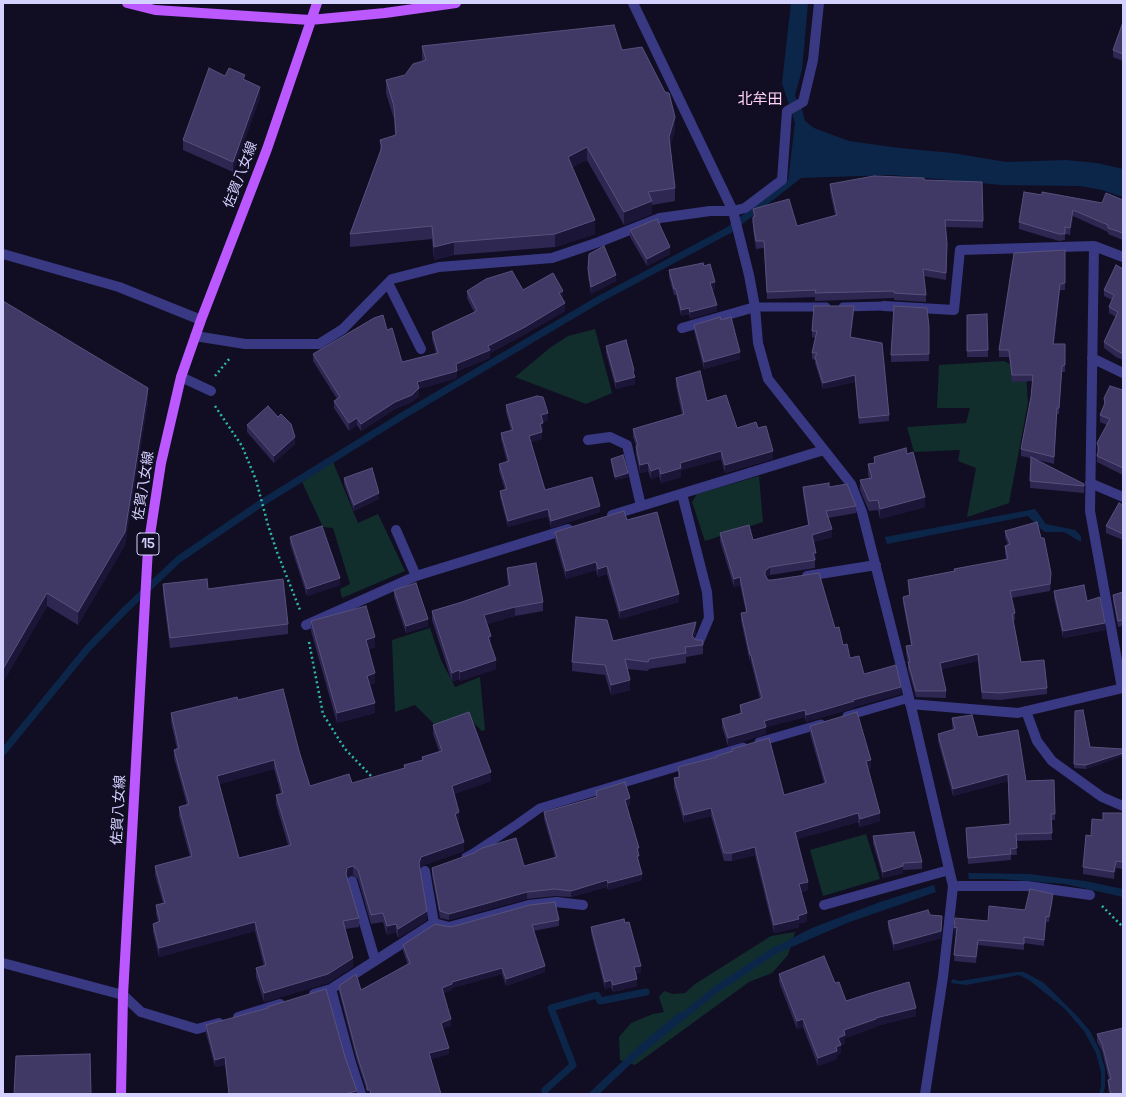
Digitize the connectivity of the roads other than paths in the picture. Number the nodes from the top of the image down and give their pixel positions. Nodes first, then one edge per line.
1 (127, 3) edge
2 (317, 3) edge
3 (456, 3) edge
4 (633, 3) edge
5 (819, 3) edge
6 (310, 20) junction
7 (733, 211) junction
8 (1094, 246) junction
9 (3, 254) edge
10 (1123, 257) edge
11 (388, 283) junction
12 (884, 306) joint
13 (755, 307) junction
14 (200, 320) junction
15 (682, 328) dead end
16 (195, 336) junction
17 (421, 349) dead end
18 (1092, 358) junction
19 (1123, 373) edge
20 (180, 377) junction
21 (211, 391) dead end
22 (588, 440) dead end
23 (824, 450) junction
24 (1090, 483) junction
25 (682, 494) junction
26 (1123, 497) edge
27 (641, 506) junction
28 (603, 518) edge
29 (581, 525) edge
30 (396, 530) dead end
31 (876, 565) junction
32 (416, 576) junction
33 (793, 578) edge
34 (306, 624) dead end
35 (698, 644) edge
36 (1122, 688) edge
37 (910, 701) junction
38 (1026, 711) junction
39 (841, 718) edge
40 (826, 722) edge
41 (1123, 806) edge
42 (459, 859) edge
43 (429, 870) edge
44 (949, 870) junction
45 (352, 881) edge
46 (953, 886) junction
47 (1090, 895) road end
48 (583, 905) dead end
49 (824, 905) dead end
50 (434, 923) junction
51 (375, 960) junction
52 (3, 963) edge
53 (331, 989) junction
54 (123, 995) junction
55 (301, 998) edge
56 (286, 1002) edge
57 (121, 1094) edge
58 (361, 1094) edge
59 (925, 1094) edge

1 - 6 main road
2 - 6 main road, 佐賀八女線 / 15
3 - 6 main road
4 - 7 street
5 - 7 street
6 - 14 main road, 佐賀八女線 / 15
7 - 11 street
7 - 13 street
8 - 10 street
8 - 12 street
8 - 18 street
9 - 14 street
11 - 16 street
11 - 17 street
12 - 13 lane
13 - 15 street
13 - 23 street
14 - 16 main road, 佐賀八女線 / 15
16 - 20 main road, 佐賀八女線 / 15
18 - 19 street
18 - 24 street
20 - 21 street
20 - 54 main road, 佐賀八女線 / 15
22 - 27 street
23 - 25 street
23 - 31 street
24 - 26 street
24 - 36 street
25 - 27 street
25 - 35 street
27 - 28 street
29 - 32 street
30 - 32 street
31 - 33 street
31 - 37 street
32 - 34 street
36 - 38 street
37 - 38 street
37 - 39 lane
37 - 44 street
38 - 41 street
40 - 42 lane
43 - 50 street
44 - 46 street
44 - 49 street
45 - 51 street
46 - 47 street
46 - 59 street
48 - 50 street
50 - 51 street
51 - 53 street
52 - 54 street
53 - 55 street
53 - 58 street
54 - 56 street
54 - 57 main road, 佐賀八女線 / 15

